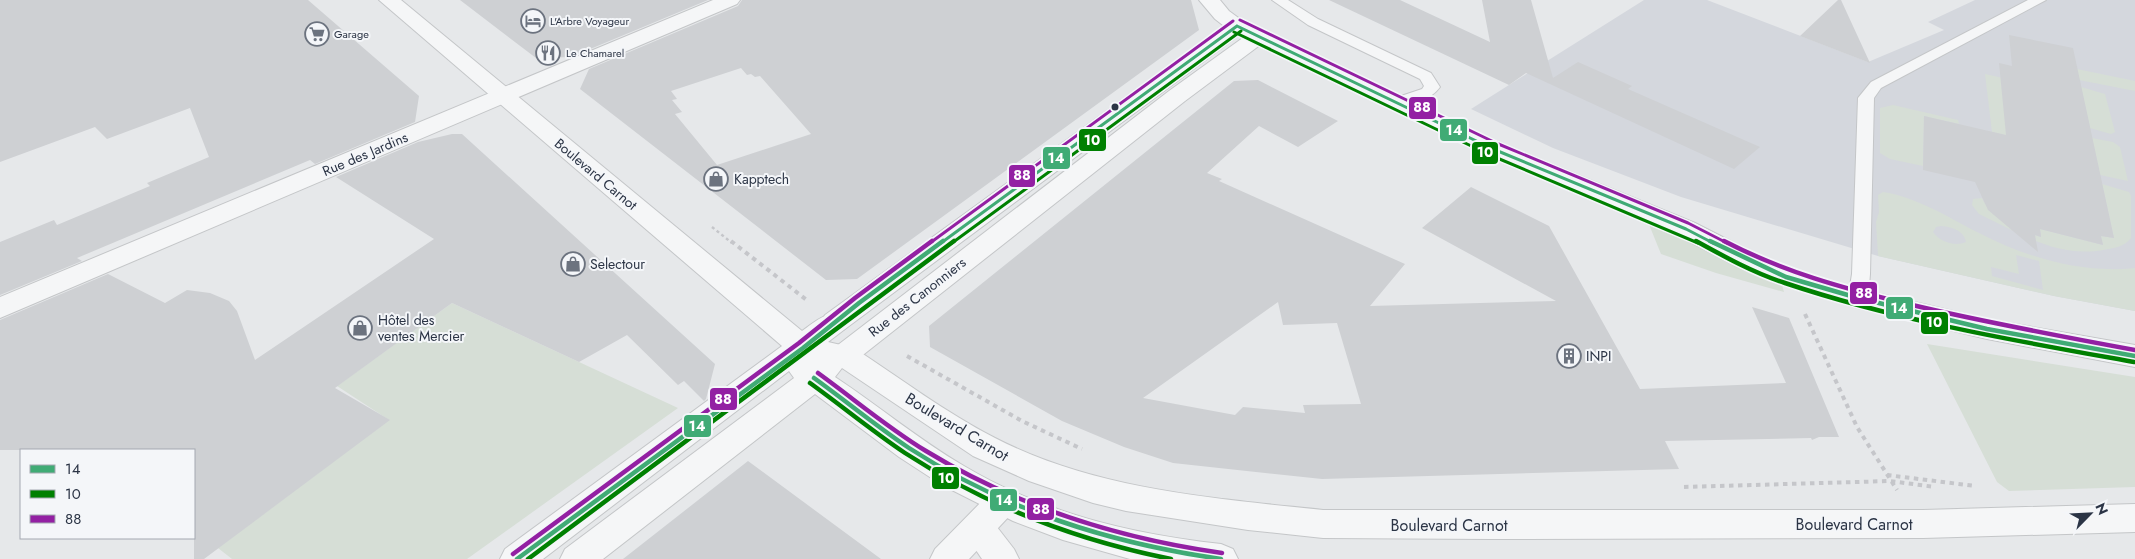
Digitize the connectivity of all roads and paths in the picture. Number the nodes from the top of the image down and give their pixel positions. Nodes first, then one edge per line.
1 (389, 0) edge
2 (730, 0) edge
3 (1209, 0) edge
4 (1279, 0) edge
5 (2039, 0) edge
6 (1248, 31) junction
7 (503, 95) junction
8 (1395, 103) junction
9 (1811, 285) junction
10 (1858, 298) junction
11 (0, 308) edge
12 (854, 347) junction
13 (803, 348) junction
14 (2135, 356) edge
15 (814, 378) junction
16 (1088, 451) dead end
17 (1681, 488) dead end
18 (1003, 502) junction
19 (2135, 518) edge
20 (978, 528) junction
21 (517, 559) edge
22 (577, 559) edge
23 (947, 559) edge
24 (1002, 559) edge
25 (1220, 559) edge

1 - 7 street, Boulevard Carnot
2 - 7 street, Rue des Jardins
3 - 6 street
4 - 8 lane
5 - 10 lane
6 - 8 street
6 - 12 street, Rue des Canonniers
6 - 13 street, Rue des Canonniers
7 - 11 street, Rue des Jardins
7 - 13 street, Boulevard Carnot
8 - 9 street
9 - 10 street
9 - 17 path
10 - 14 street
12 - 13 street, Boulevard Carnot
12 - 15 street, Rue des Canonniers
12 - 16 path
12 - 19 street, Boulevard Carnot
13 - 15 street
13 - 21 street, Rue des Canonniers
15 - 18 street
15 - 22 street, Rue des Canonniers
18 - 20 street
18 - 25 street
20 - 23 street
20 - 24 street

